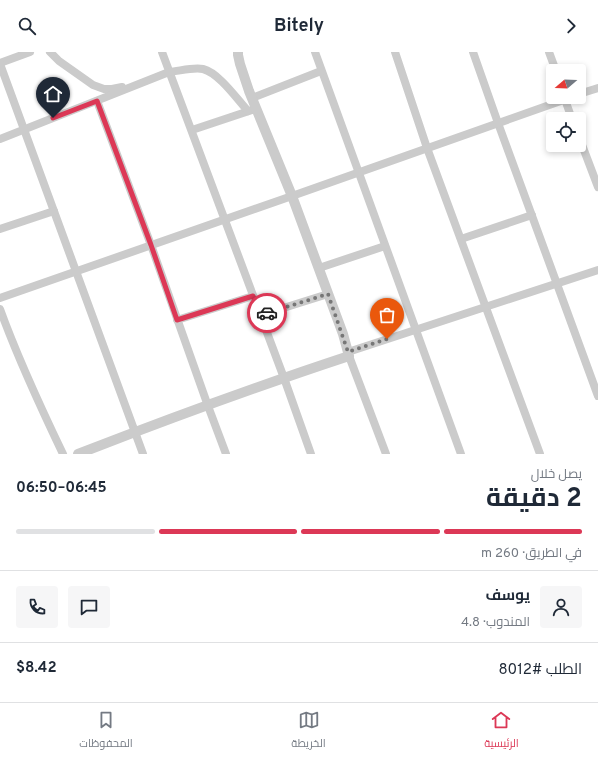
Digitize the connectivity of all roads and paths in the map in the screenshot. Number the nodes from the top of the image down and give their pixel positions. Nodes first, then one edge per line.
1 (30, 52) edge
2 (50, 52) edge
3 (162, 52) edge
4 (238, 52) edge
5 (314, 52) edge
6 (396, 52) edge
7 (473, 52) edge
8 (550, 52) edge
9 (0, 63) edge
10 (554, 64) edge
11 (322, 71) junction
12 (169, 72) junction
13 (135, 86) junction
14 (598, 88) edge
15 (586, 92) edge
16 (252, 98) junction
17 (97, 101) junction
18 (550, 104) edge
19 (252, 110) junction
20 (498, 123) junction
21 (24, 130) junction
22 (192, 130) junction
23 (0, 139) edge
24 (427, 148) junction
25 (585, 152) edge
26 (358, 172) junction
27 (598, 187) edge
28 (292, 196) junction
29 (54, 211) junction
30 (532, 215) junction
31 (225, 219) junction
32 (0, 229) edge
33 (460, 239) junction
34 (151, 245) junction
35 (385, 246) junction
36 (319, 268) junction
37 (598, 270) edge
38 (76, 272) junction
39 (557, 284) junction
40 (328, 294) junction
41 (253, 296) junction
42 (0, 298) edge
43 (486, 307) junction
44 (0, 309) edge
45 (261, 315) junction
46 (177, 320) junction
47 (415, 330) junction
48 (349, 354) junction
49 (284, 378) junction
50 (598, 396) edge
51 (208, 406) junction
52 (135, 432) junction
53 (63, 454) edge
54 (78, 454) edge
55 (143, 454) edge
56 (226, 454) edge
57 (311, 454) edge
58 (386, 454) edge
59 (461, 454) edge
60 (540, 454) edge

1 - 9 street
2 - 13 street
3 - 12 street
4 - 16 street
5 - 11 street
6 - 24 street
7 - 20 street
8 - 10 street
9 - 21 street
11 - 16 street
11 - 26 street
12 - 13 street
12 - 19 street
12 - 22 street
13 - 17 street
14 - 15 street
16 - 19 street
17 - 21 street
17 - 34 street
18 - 20 street
19 - 22 street
19 - 28 street
20 - 24 street
20 - 30 street
21 - 23 street
21 - 29 street
22 - 31 street
24 - 26 street
24 - 33 street
25 - 27 street
26 - 28 street
26 - 35 street
28 - 31 street
28 - 36 street
29 - 32 street
29 - 38 street
30 - 33 street
30 - 39 street
31 - 34 street
31 - 41 street
33 - 43 street
34 - 38 street
34 - 46 street
35 - 36 street
35 - 47 street
36 - 40 street
37 - 39 street
38 - 42 street
38 - 52 street
39 - 43 street
39 - 50 street
40 - 45 street
40 - 48 street
41 - 45 street
41 - 46 street
43 - 47 street
43 - 60 street
44 - 53 street
45 - 49 street
46 - 51 street
47 - 48 street
47 - 59 street
48 - 49 street
48 - 58 street
49 - 51 street
49 - 57 street
51 - 52 street
51 - 56 street
52 - 54 street
52 - 55 street

